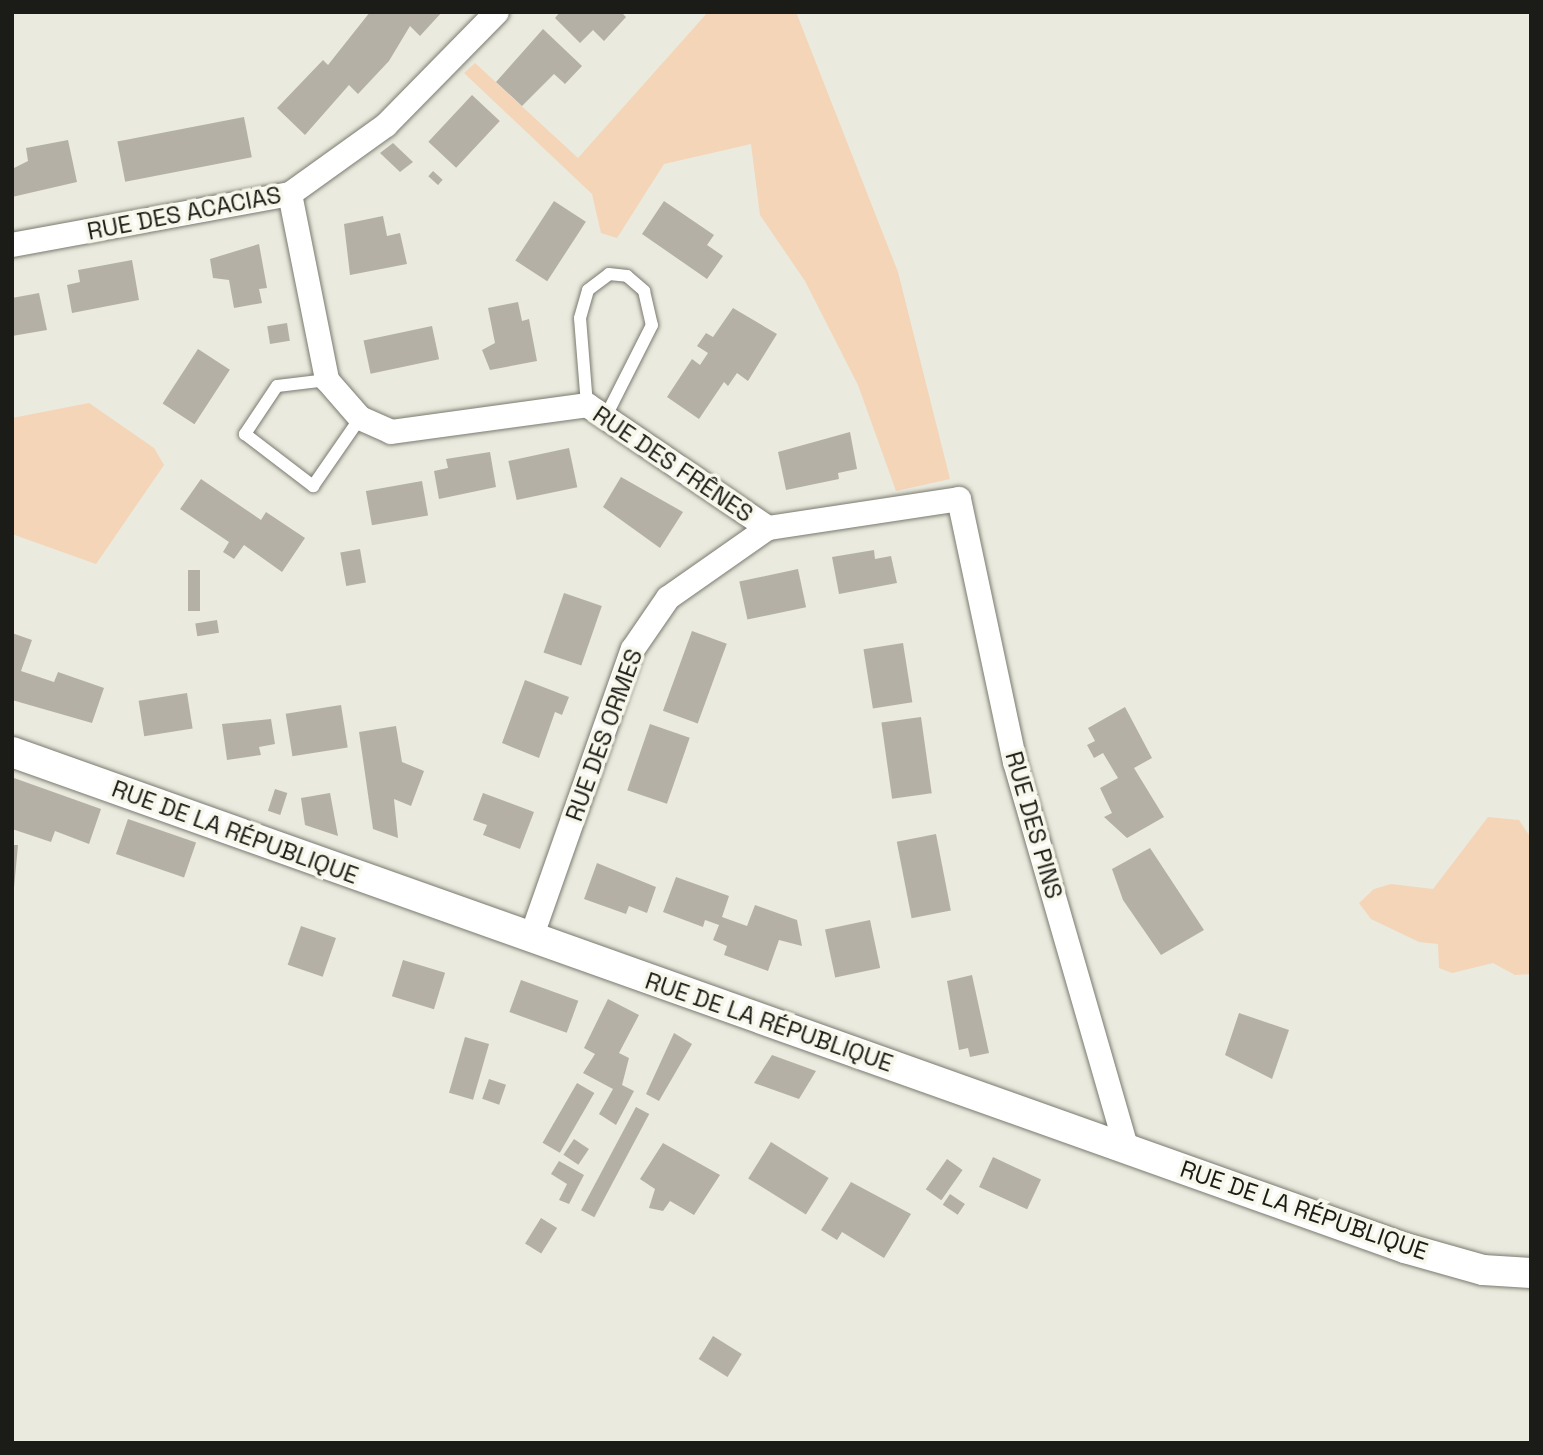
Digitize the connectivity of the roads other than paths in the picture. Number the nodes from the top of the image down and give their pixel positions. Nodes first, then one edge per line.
1 (497, 12) edge
2 (290, 194) junction
3 (12, 245) edge
4 (327, 380) junction
5 (596, 411) junction
6 (360, 418) junction
7 (959, 499) joint
8 (768, 528) junction
9 (12, 752) edge
10 (531, 938) junction
11 (1126, 1147) junction
12 (1531, 1273) edge

1 - 2 street, RUE DES ACACIAS
2 - 3 street, RUE DES ACACIAS
2 - 4 street, RUE DES FRÊNES
4 - 6 street, RUE DES FRÊNES
4 - 6 lane
5 - 5 lane
5 - 6 street, RUE DES FRÊNES
5 - 8 street, RUE DES FRÊNES
7 - 8 street, RUE DES ORMES
7 - 11 street, RUE DES PINS
8 - 10 street, RUE DES ORMES
9 - 10 street, RUE DE LA RÉPUBLIQUE
10 - 11 street, RUE DE LA RÉPUBLIQUE
11 - 12 street, RUE DE LA RÉPUBLIQUE

